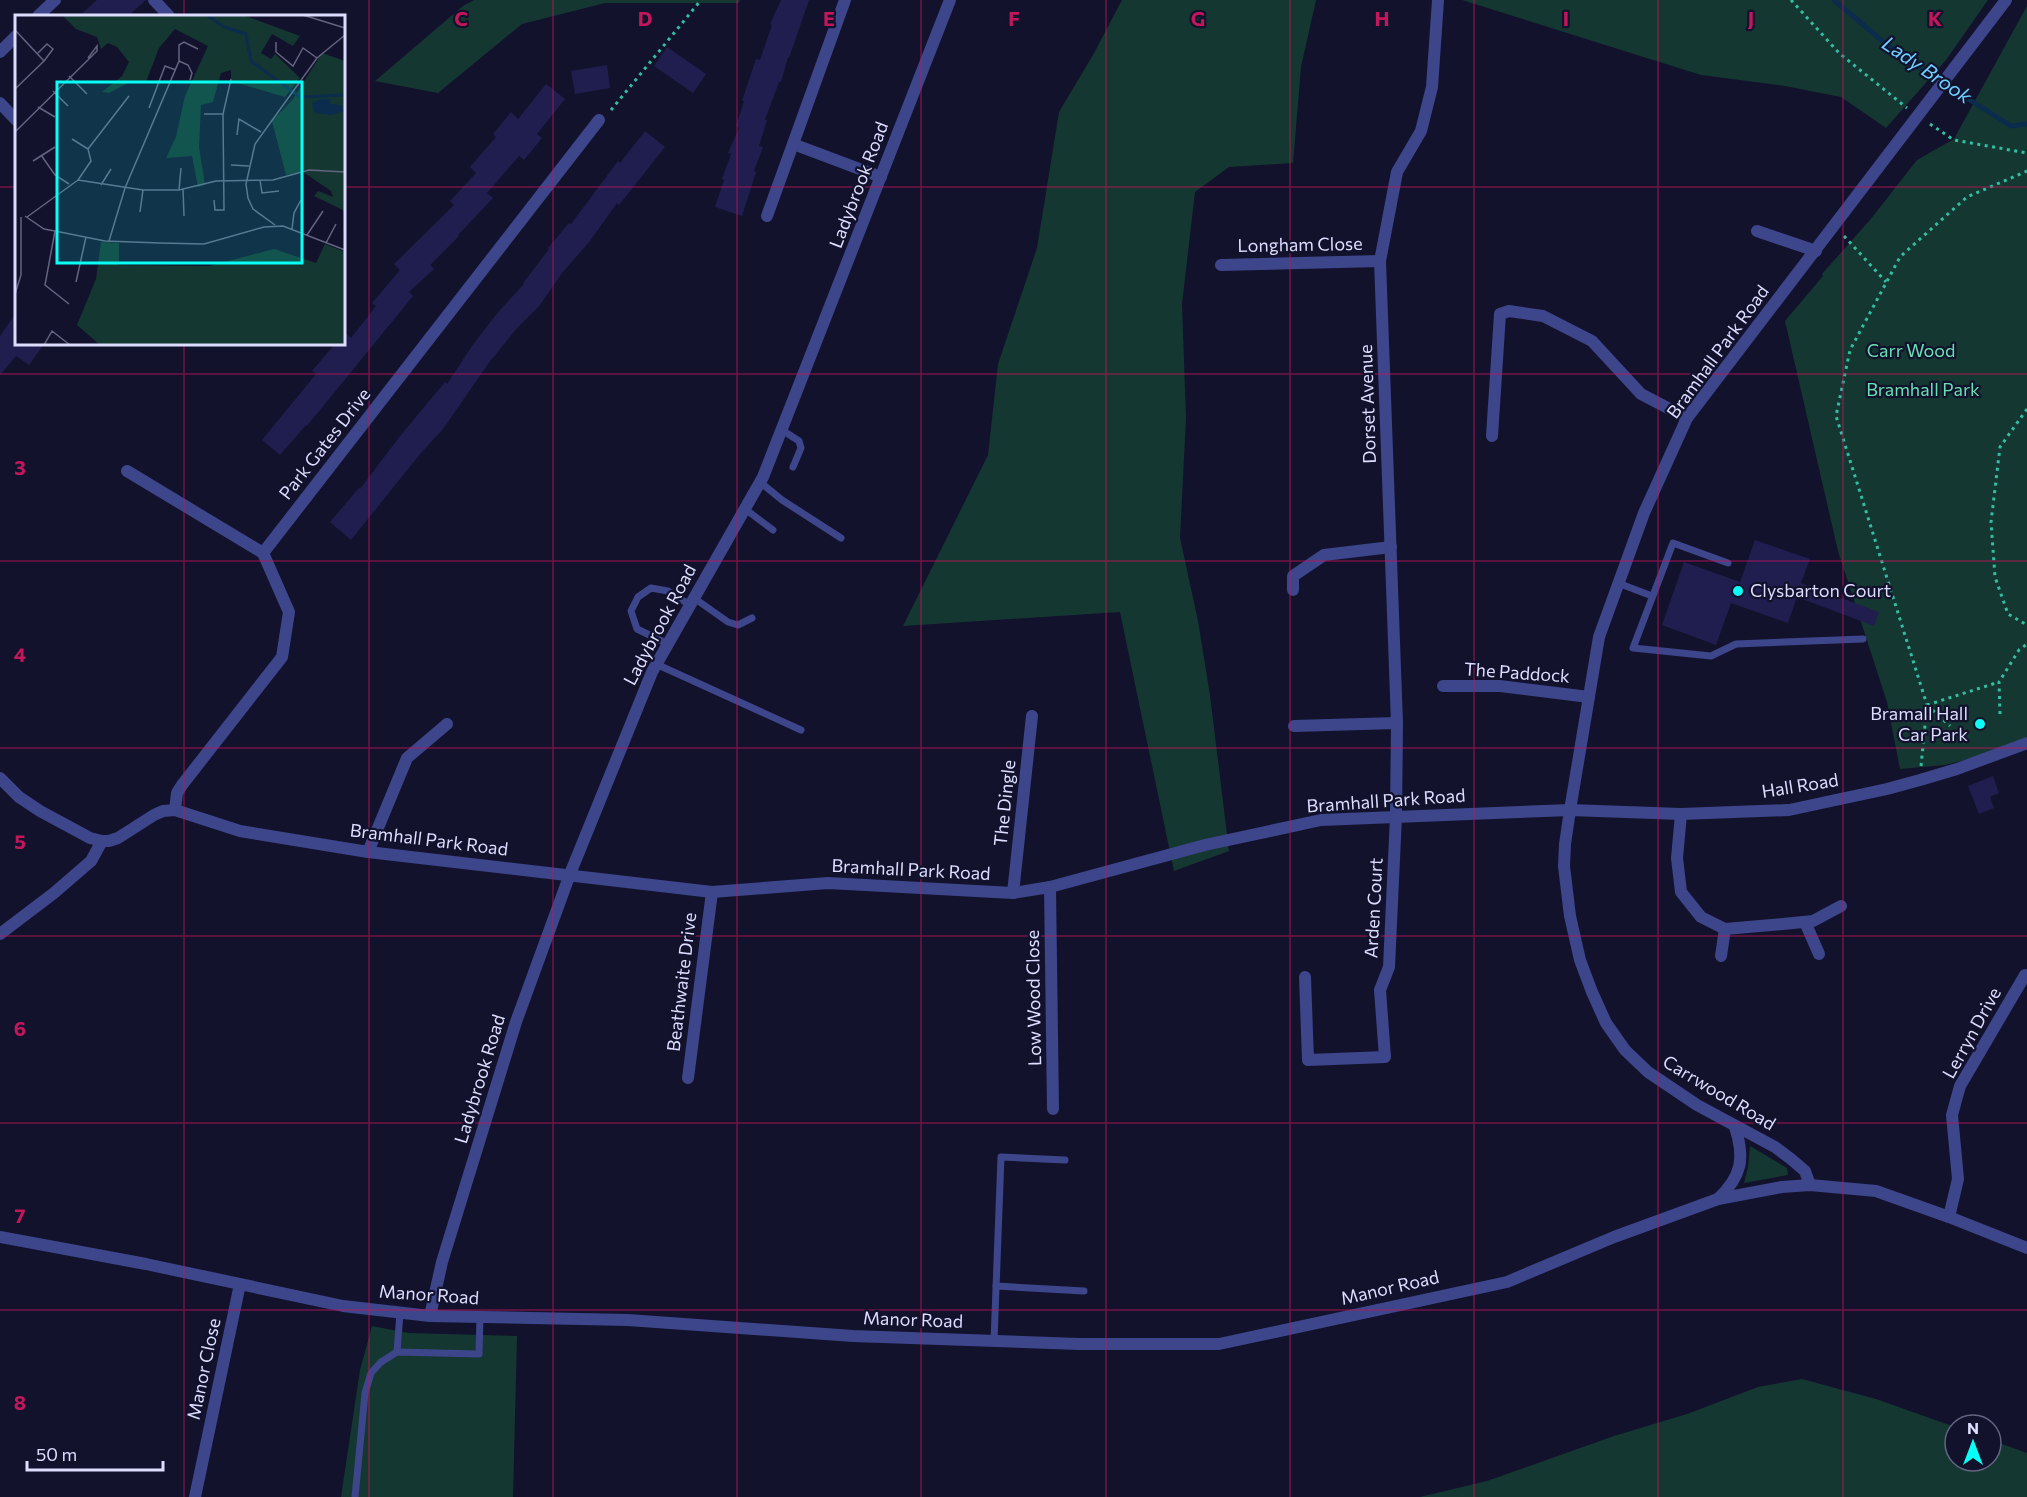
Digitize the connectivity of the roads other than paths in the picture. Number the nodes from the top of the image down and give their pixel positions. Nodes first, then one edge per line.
1 (55, 0) edge
2 (154, 0) edge
3 (845, 0) edge
4 (950, 0) edge
5 (1438, 0) edge
6 (2006, 0) edge
7 (39, 15) edge
8 (168, 15) edge
9 (15, 37) edge
10 (0, 52) edge
11 (0, 103) edge
12 (15, 119) edge
13 (599, 120) road end
14 (793, 144) junction
15 (881, 177) junction
16 (767, 216) dead end
17 (1757, 231) dead end
18 (1816, 251) junction
19 (1380, 261) junction
20 (1221, 265) dead end
21 (1687, 418) junction
22 (782, 430) junction
23 (1492, 436) dead end
24 (793, 467) dead end
25 (127, 471) dead end
26 (760, 482) junction
27 (745, 510) junction
28 (773, 530) dead end
29 (841, 538) dead end
30 (1391, 548) junction
31 (263, 553) junction
32 (1728, 563) dead end
33 (1618, 583) junction
34 (1293, 590) dead end
35 (1652, 596) junction
36 (692, 602) junction
37 (752, 618) dead end
38 (1863, 639) dead end
39 (668, 644) junction
40 (656, 664) junction
41 (1443, 686) dead end
42 (1589, 697) junction
43 (1032, 716) dead end
44 (1397, 723) junction
45 (447, 724) dead end
46 (1294, 726) dead end
47 (801, 730) dead end
48 (2027, 743) edge
49 (0, 778) edge
50 (175, 810) junction
51 (1570, 810) junction
52 (1681, 814) junction
53 (1396, 816) junction
54 (102, 842) junction
55 (368, 852) junction
56 (570, 874) junction
57 (1050, 887) junction
58 (712, 892) junction
59 (1013, 893) junction
60 (1841, 906) dead end
61 (1805, 922) junction
62 (1725, 929) junction
63 (0, 934) edge
64 (1819, 954) dead end
65 (1721, 956) dead end
66 (2025, 975) dead end
67 (1305, 977) dead end
68 (688, 1078) dead end
69 (1053, 1109) dead end
70 (1735, 1127) junction
71 (1065, 1160) dead end
72 (1810, 1185) junction
73 (1718, 1199) junction
74 (1949, 1217) junction
75 (0, 1237) edge
76 (2027, 1248) edge
77 (240, 1284) junction
78 (996, 1286) junction
79 (1084, 1291) dead end
80 (400, 1313) junction
81 (430, 1316) junction
82 (480, 1317) junction
83 (994, 1341) junction
84 (397, 1352) junction
85 (195, 1497) edge
86 (355, 1497) edge

1 - 7 street
2 - 8 street
3 - 14 street
4 - 15 street, Ladybrook Road
5 - 19 street, Dorset Avenue
6 - 18 street, Bramhall Park Road
9 - 10 street
11 - 12 street
13 - 31 street, Park Gates Drive
14 - 15 street
14 - 16 street
15 - 22 street, Ladybrook Road
17 - 18 street
18 - 21 street, Bramhall Park Road
19 - 20 street, Longham Close
19 - 30 street, Dorset Avenue
21 - 23 street
21 - 33 street, Bramhall Park Road
22 - 24 lane
22 - 26 street, Ladybrook Road
25 - 31 street
26 - 27 street, Ladybrook Road
26 - 29 lane
27 - 28 lane
27 - 36 street, Ladybrook Road
30 - 34 street
30 - 44 street, Dorset Avenue
31 - 50 street
32 - 35 lane
33 - 35 lane
33 - 42 street, Bramhall Park Road
35 - 38 lane
36 - 37 lane
36 - 39 street, Ladybrook Road
36 - 39 lane
39 - 40 street, Ladybrook Road
40 - 47 lane
40 - 56 street, Ladybrook Road
41 - 42 street, The Paddock
42 - 51 street, Bramhall Park Road
43 - 59 street, The Dingle
44 - 46 street
44 - 53 street, Dorset Avenue
45 - 55 street
48 - 52 street, Hall Road
49 - 54 street
50 - 54 street
50 - 55 street, Bramhall Park Road
51 - 52 street, Hall Road
51 - 53 street, Bramhall Park Road
51 - 70 street, Carrwood Road
52 - 62 street
53 - 57 street, Bramhall Park Road
53 - 67 street, Arden Court
54 - 63 street
55 - 56 street, Bramhall Park Road
56 - 58 street, Bramhall Park Road
56 - 81 street, Ladybrook Road
57 - 59 street, Bramhall Park Road
57 - 69 street, Low Wood Close
58 - 59 street, Bramhall Park Road
58 - 68 street, Beathwaite Drive
60 - 61 street
61 - 62 street
61 - 64 street
62 - 65 street
66 - 74 street, Lerryn Drive
70 - 72 street, Carrwood Road
70 - 73 street
71 - 78 lane
72 - 73 street, Manor Road
72 - 74 street
73 - 83 street, Manor Road
74 - 76 street
75 - 77 street, Manor Road
77 - 80 street, Manor Road
77 - 85 street, Manor Close
78 - 79 lane
78 - 83 lane
80 - 81 street, Manor Road
80 - 84 lane
81 - 82 street, Manor Road
82 - 83 street, Manor Road
82 - 84 lane
84 - 86 lane

